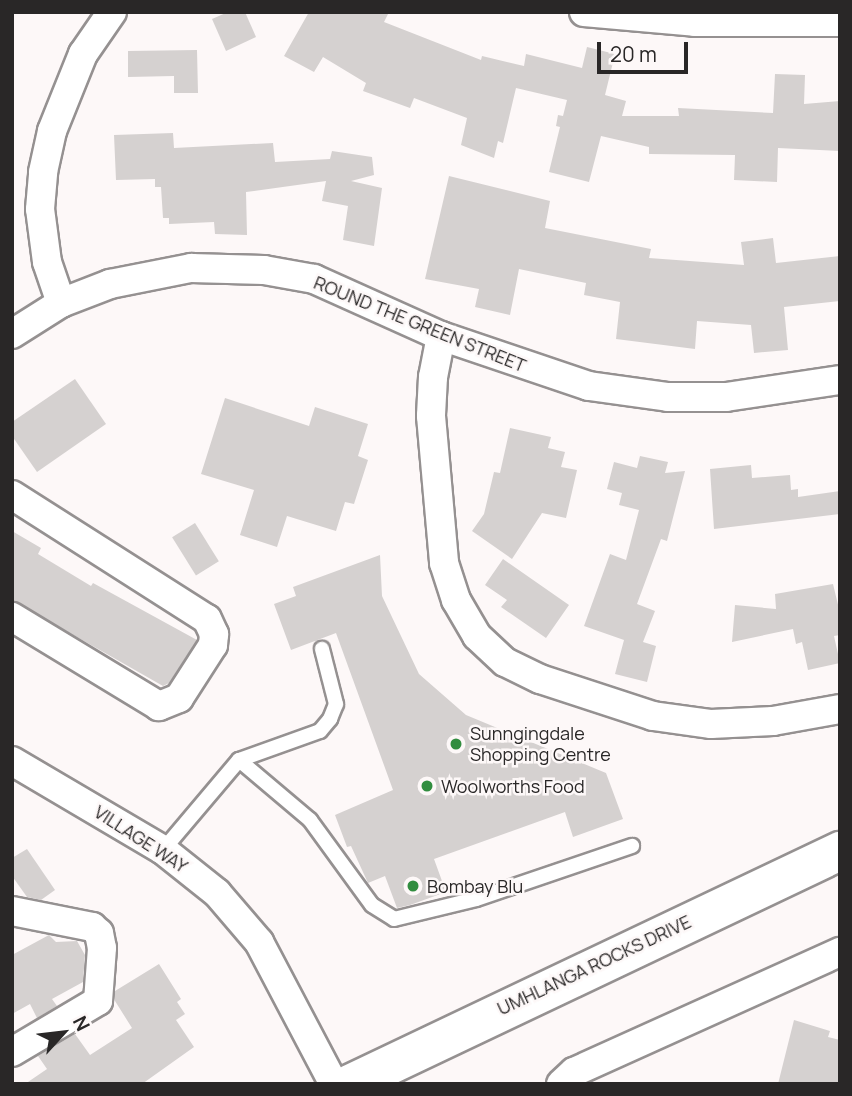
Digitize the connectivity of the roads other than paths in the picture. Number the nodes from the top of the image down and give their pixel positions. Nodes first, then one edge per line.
1 (112, 12) edge
2 (583, 12) edge
3 (840, 22) edge
4 (61, 303) junction
5 (12, 334) edge
6 (442, 336) junction
7 (840, 380) edge
8 (12, 495) edge
9 (12, 617) edge
10 (322, 649) dead end
11 (840, 709) edge
12 (239, 760) junction
13 (12, 761) edge
14 (632, 846) dead end
15 (163, 850) junction
16 (840, 851) edge
17 (12, 911) edge
18 (840, 952) edge
19 (12, 1052) edge
20 (334, 1084) edge
21 (350, 1084) edge
22 (561, 1084) edge

1 - 4 street
2 - 3 street
4 - 5 street, ROUND THE GREEN STREET
4 - 6 street, ROUND THE GREEN STREET
6 - 7 street, ROUND THE GREEN STREET
6 - 11 street
8 - 9 street
10 - 12 lane
12 - 14 lane
12 - 15 lane
13 - 15 street, VILLAGE WAY
15 - 20 street, VILLAGE WAY
16 - 21 main road, UMHLANGA ROCKS DRIVE
17 - 19 street
18 - 22 street

